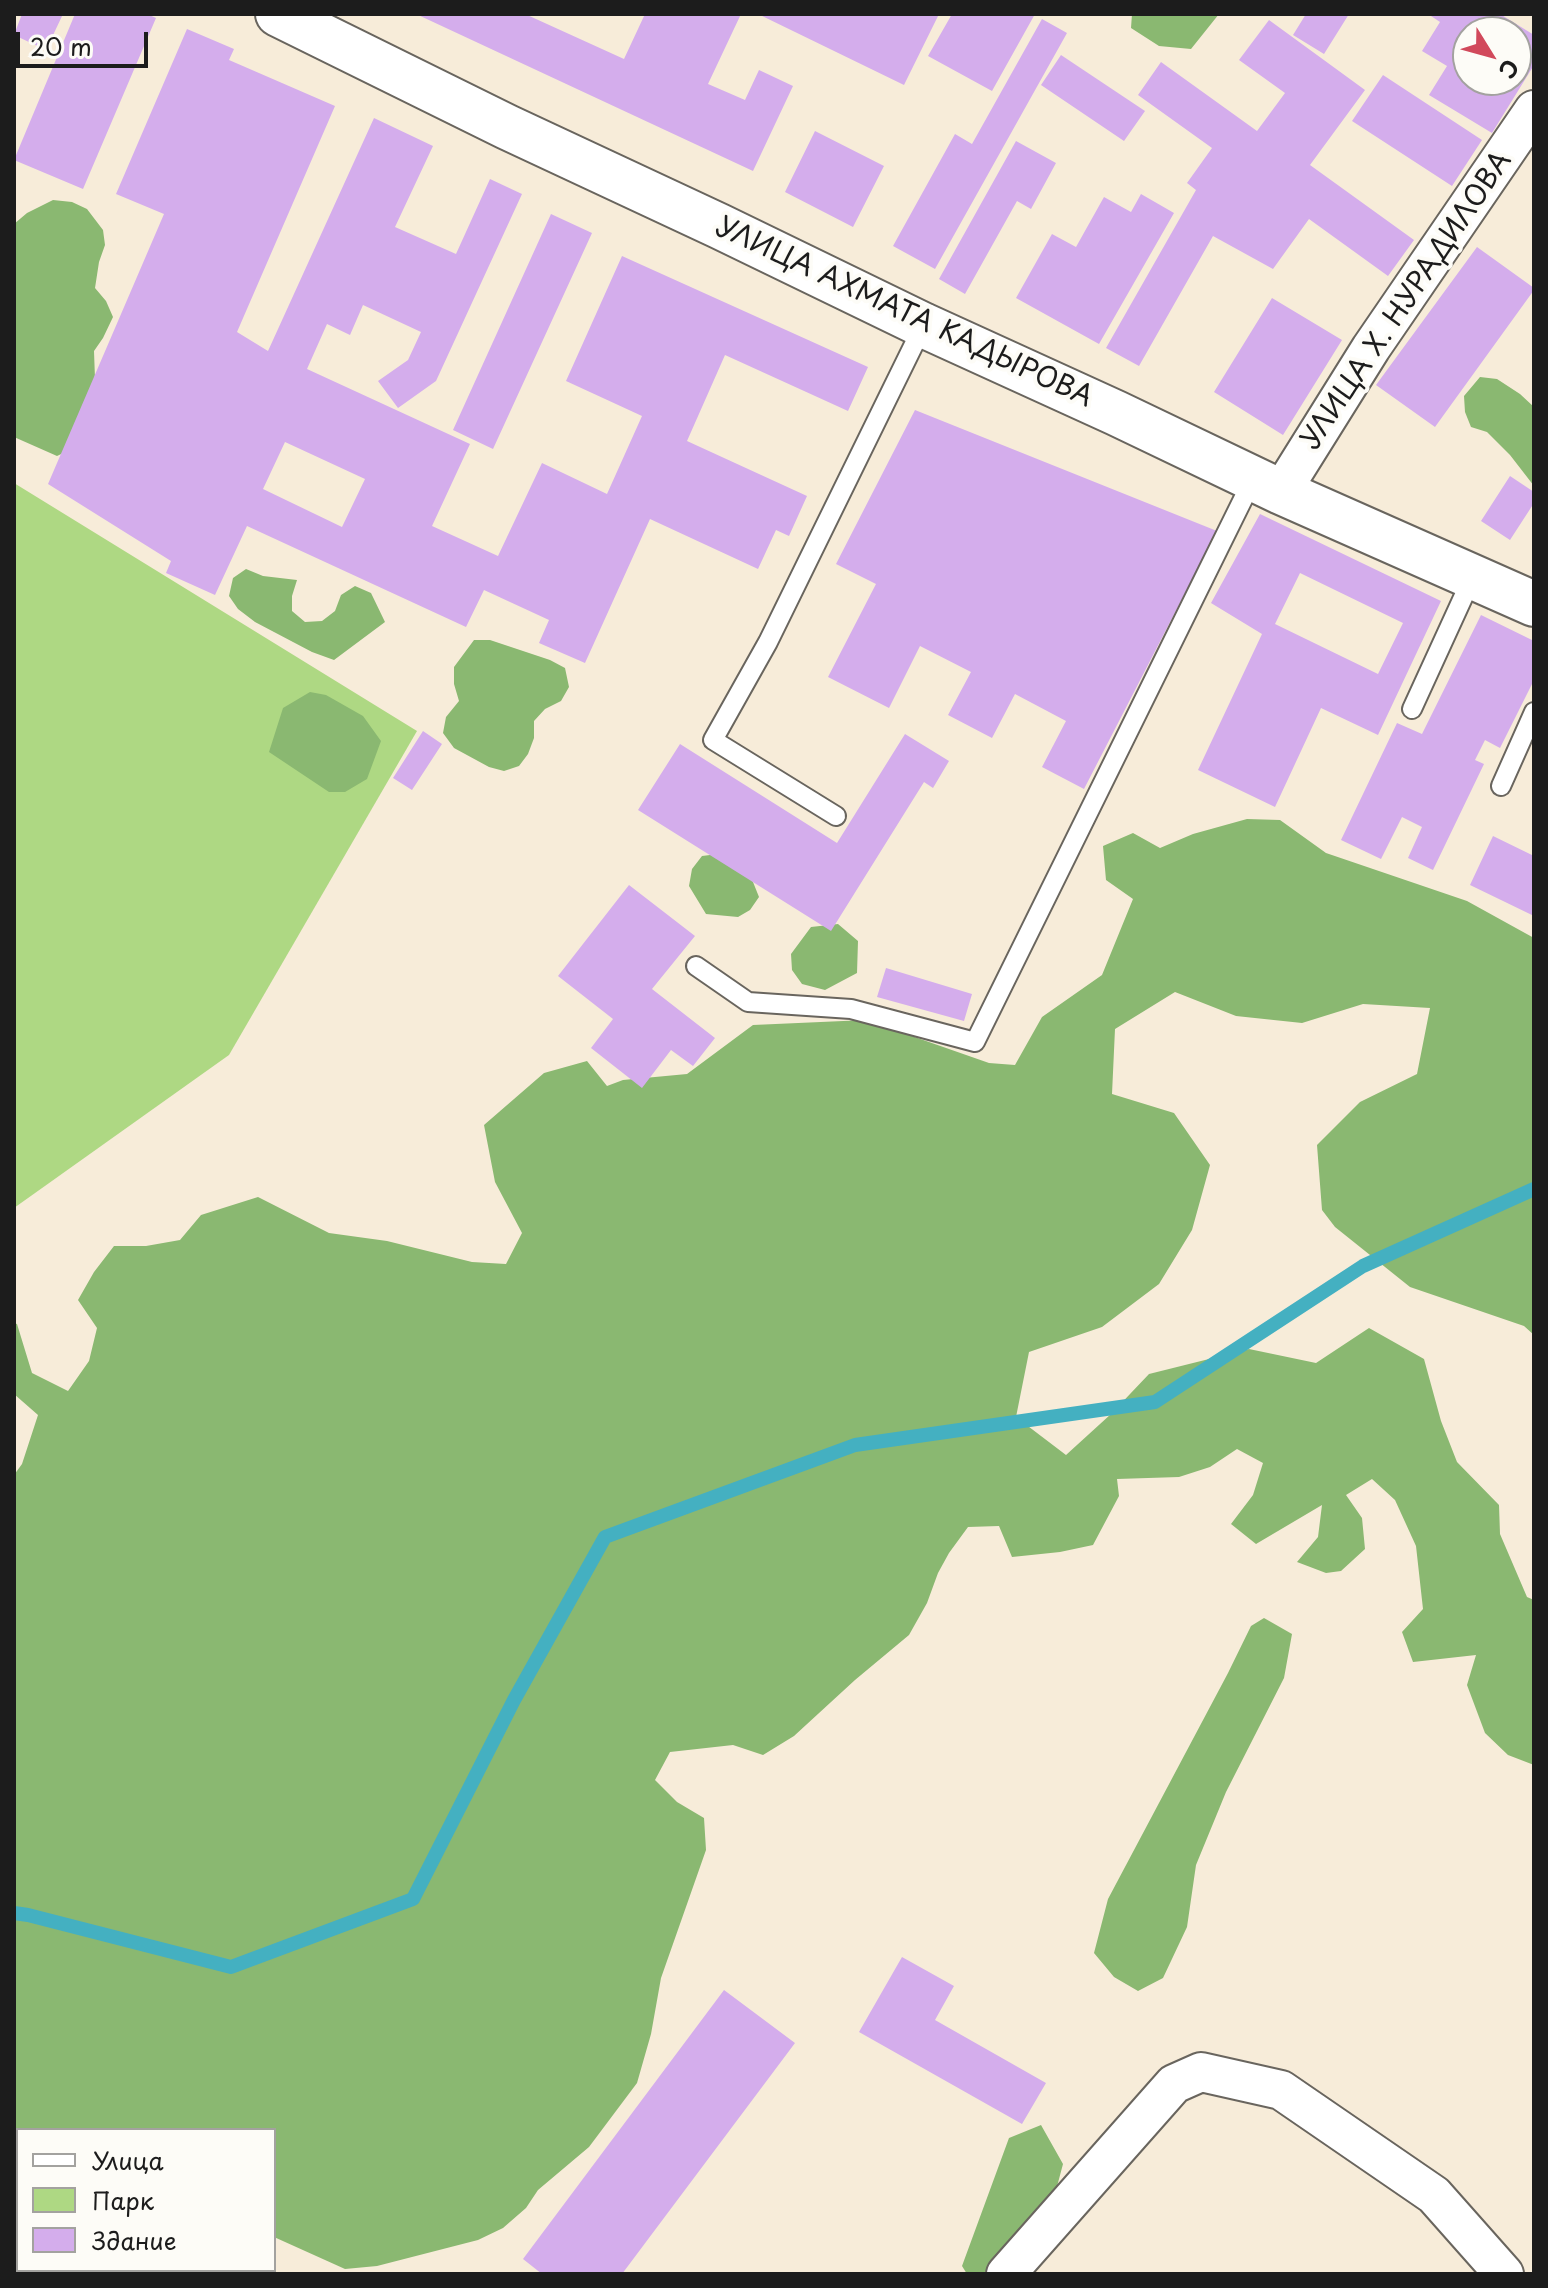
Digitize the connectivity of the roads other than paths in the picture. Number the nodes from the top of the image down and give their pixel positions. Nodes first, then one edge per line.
1 (278, 14) edge
2 (1534, 110) edge
3 (923, 325) junction
4 (1267, 485) junction
5 (1472, 578) junction
6 (1534, 604) edge
7 (1412, 709) dead end
8 (1534, 712) edge
9 (1501, 786) dead end
10 (836, 816) dead end
11 (696, 966) dead end
12 (1006, 2274) edge
13 (1504, 2274) edge

1 - 3 street, УЛИЦА АХМАТА КАДЫРОВА
2 - 4 street, УЛИЦА Х. НУРАДИЛОВА
3 - 4 street, УЛИЦА АХМАТА КАДЫРОВА
3 - 10 lane
4 - 5 street, УЛИЦА АХМАТА КАДЫРОВА
4 - 11 lane
5 - 6 street, УЛИЦА АХМАТА КАДЫРОВА
5 - 7 lane
8 - 9 lane
12 - 13 street

